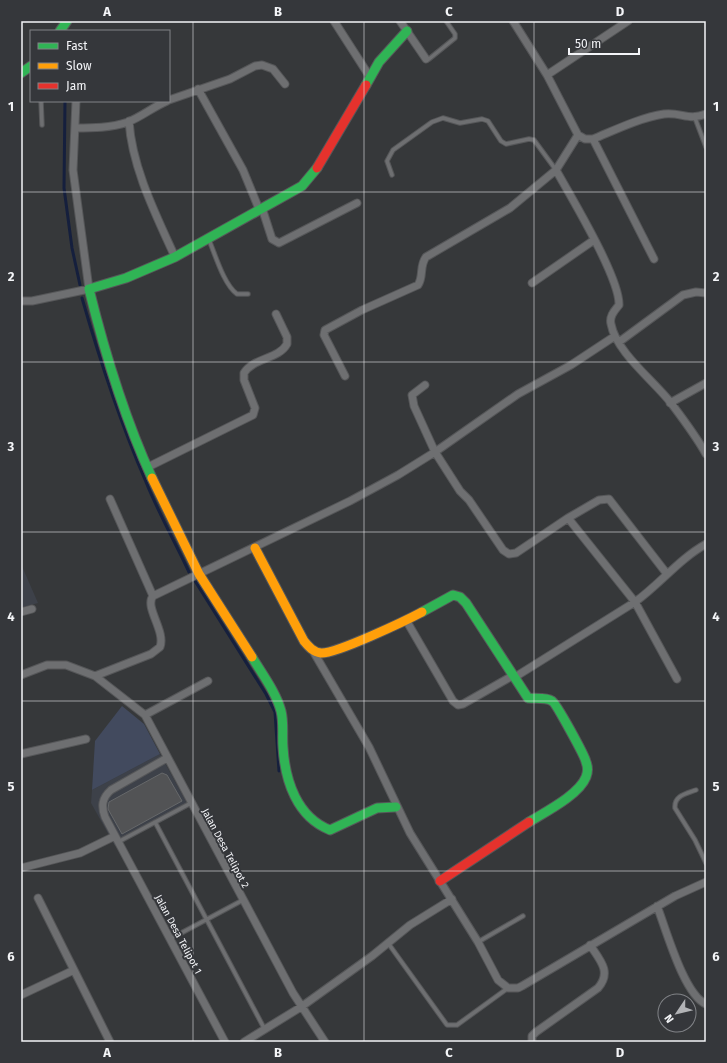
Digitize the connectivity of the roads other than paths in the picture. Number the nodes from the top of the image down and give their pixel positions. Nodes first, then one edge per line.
1 (334, 21) edge
2 (400, 21) edge
3 (446, 21) edge
4 (513, 21) edge
5 (628, 21) edge
6 (407, 31) junction
7 (426, 59) joint
8 (30, 67) edge
9 (21, 73) edge
10 (547, 75) junction
11 (370, 77) junction
12 (285, 84) dead end
13 (198, 89) junction
14 (170, 99) edge
15 (41, 102) edge
16 (76, 102) edge
17 (164, 102) edge
18 (706, 114) edge
19 (695, 118) junction
20 (129, 121) junction
21 (42, 125) dead end
22 (74, 128) junction
23 (578, 135) junction
24 (593, 139) junction
25 (706, 147) edge
26 (556, 170) junction
27 (392, 176) dead end
28 (357, 203) dead end
29 (260, 209) junction
30 (208, 239) junction
31 (594, 240) junction
32 (176, 257) junction
33 (654, 259) dead end
34 (532, 283) dead end
35 (89, 289) junction
36 (706, 293) edge
37 (248, 294) dead end
38 (21, 301) edge
39 (276, 314) dead end
40 (617, 339) junction
41 (345, 376) dead end
42 (706, 383) edge
43 (425, 385) dead end
44 (670, 402) junction
45 (435, 452) junction
46 (706, 454) edge
47 (148, 467) junction
48 (110, 499) dead end
49 (568, 518) junction
50 (706, 544) edge
51 (256, 548) junction
52 (198, 573) junction
53 (668, 574) junction
54 (153, 596) junction
55 (634, 602) junction
56 (32, 609) dead end
57 (21, 612) edge
58 (406, 620) junction
59 (313, 651) junction
60 (21, 675) edge
61 (96, 676) junction
62 (515, 676) junction
63 (677, 679) dead end
64 (208, 681) dead end
65 (145, 715) junction
66 (86, 739) dead end
67 (21, 754) edge
68 (167, 758) junction
69 (696, 790) dead end
70 (191, 802) junction
71 (396, 807) junction
72 (155, 822) junction
73 (116, 839) junction
74 (706, 863) edge
75 (21, 868) edge
76 (440, 881) junction
77 (706, 882) edge
78 (38, 898) dead end
79 (452, 899) junction
80 (243, 900) junction
81 (657, 906) junction
82 (523, 916) dead end
83 (206, 919) junction
84 (170, 939) junction
85 (478, 942) junction
86 (388, 943) junction
87 (590, 945) junction
88 (74, 970) junction
89 (508, 988) junction
90 (21, 995) edge
91 (706, 1004) edge
92 (301, 1007) junction
93 (264, 1028) junction
94 (110, 1042) edge
95 (225, 1042) edge
96 (244, 1042) edge
97 (325, 1042) edge
98 (532, 1042) edge

1 - 11 street
2 - 6 street
3 - 7 lane
4 - 10 street
5 - 10 street
6 - 7 street
6 - 11 street
8 - 9 street
10 - 23 street
11 - 29 street
12 - 13 street
13 - 14 street
13 - 29 street
15 - 21 lane
16 - 22 street
17 - 20 street
18 - 19 street
19 - 24 street
19 - 25 lane
20 - 22 street
20 - 32 street
22 - 35 street
23 - 24 street
23 - 26 street
24 - 33 street
26 - 27 lane
26 - 31 street
26 - 41 street
28 - 29 street
29 - 30 street
30 - 32 street
30 - 37 lane
31 - 34 street
31 - 40 street
32 - 35 street
35 - 38 street
35 - 47 street
36 - 40 street
39 - 47 street
40 - 44 street
40 - 45 street
42 - 44 street
43 - 45 street
44 - 46 street
45 - 49 street
45 - 51 street
47 - 52 street
48 - 54 street
49 - 53 street
49 - 55 street
50 - 53 street
51 - 52 street
51 - 59 street
52 - 54 street
52 - 71 street
53 - 55 street
54 - 61 street
55 - 62 street
55 - 63 street
56 - 57 street
58 - 59 street
58 - 62 street
58 - 62 street
59 - 71 street
60 - 61 street
61 - 65 street, Jalan Desa Telipot 2
62 - 76 street
64 - 65 street
65 - 68 street, Jalan Desa Telipot 2
66 - 67 street
68 - 70 street, Jalan Desa Telipot 2
68 - 73 street, Jalan Desa Telipot 1
69 - 74 lane
70 - 72 lane
70 - 80 street, Jalan Desa Telipot 2
71 - 76 street
72 - 73 lane
72 - 83 lane
73 - 75 street
73 - 84 street, Jalan Desa Telipot 1
76 - 79 street
77 - 81 street
78 - 88 street
79 - 85 street
79 - 86 street
80 - 83 lane
80 - 92 street, Jalan Desa Telipot 2
81 - 87 street
81 - 91 street
82 - 85 lane
83 - 84 lane
83 - 93 lane
84 - 95 street, Jalan Desa Telipot 1
85 - 89 street
86 - 89 lane
86 - 92 street
87 - 89 street
87 - 98 street
88 - 90 street
88 - 94 street
92 - 93 street
92 - 97 street, Jalan Desa Telipot 2
93 - 96 street

